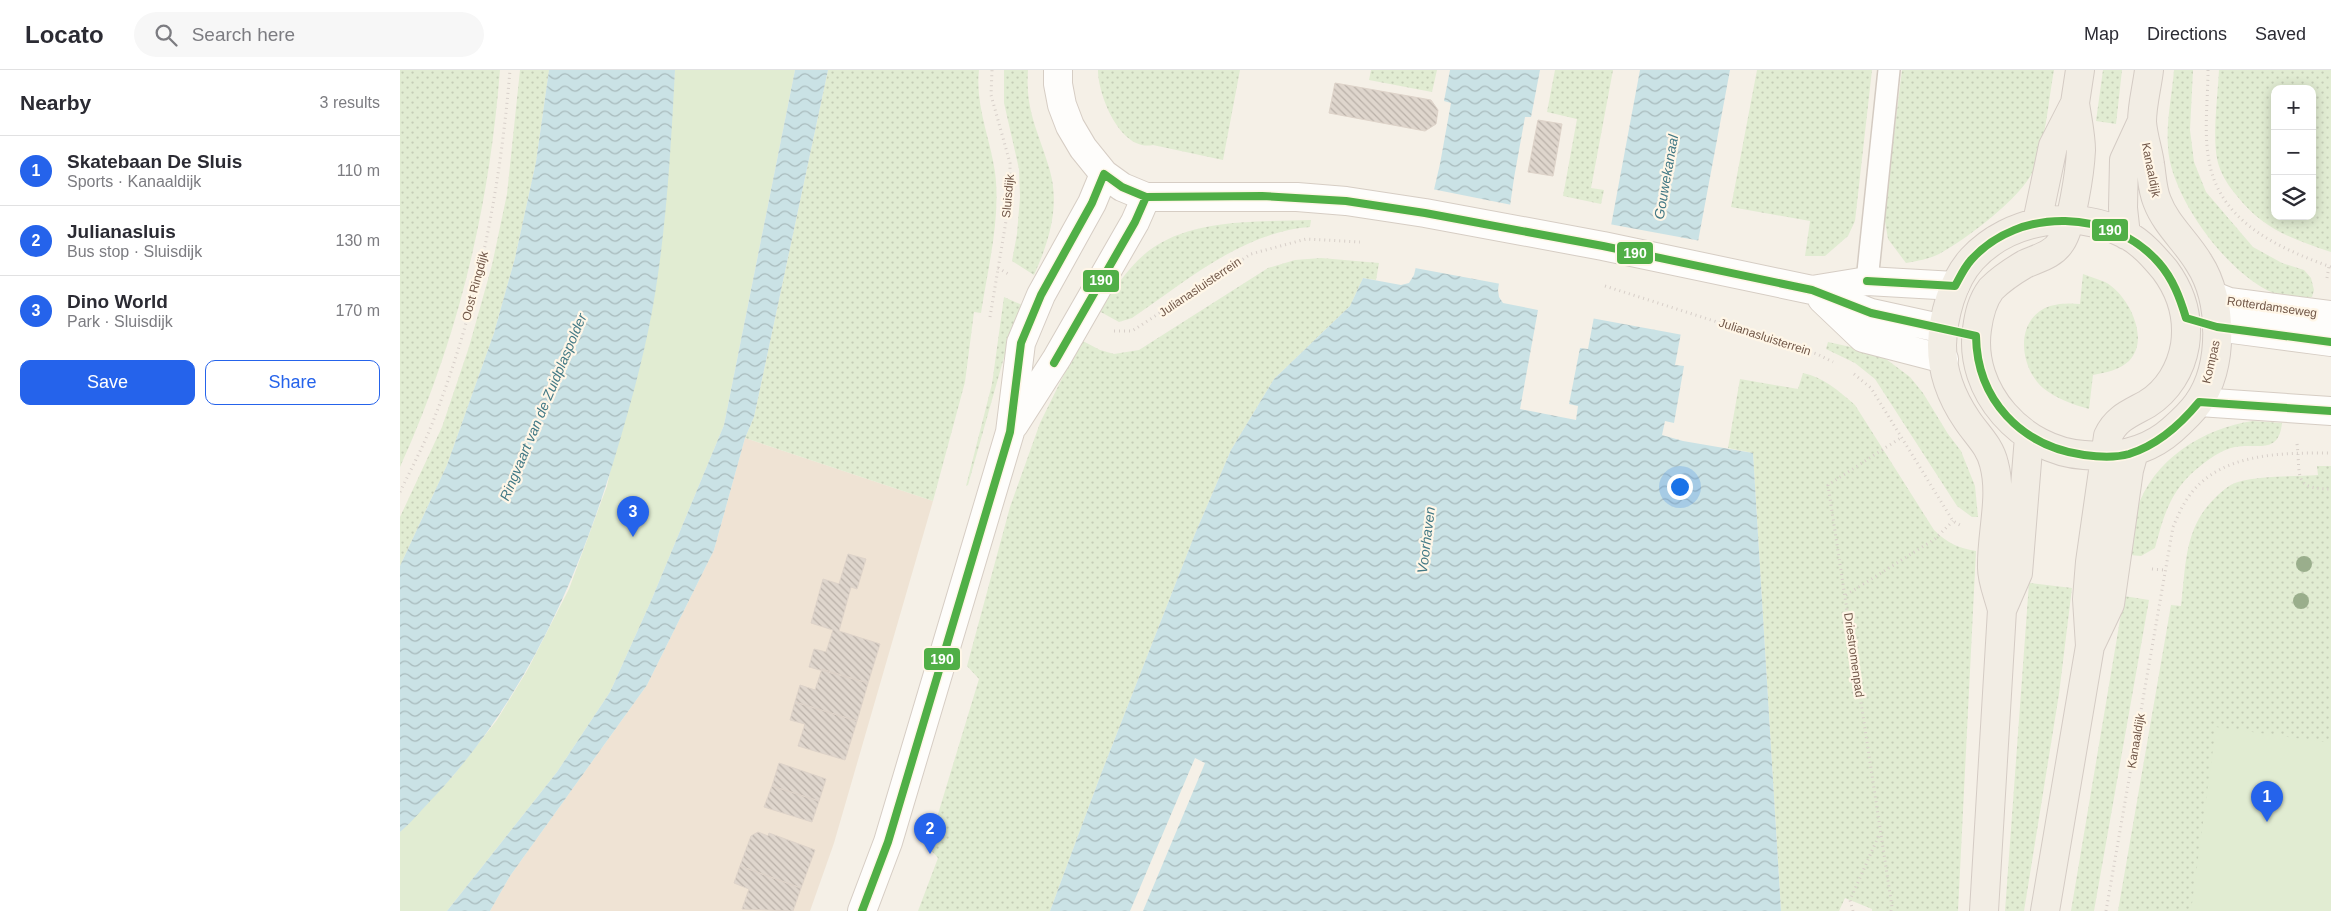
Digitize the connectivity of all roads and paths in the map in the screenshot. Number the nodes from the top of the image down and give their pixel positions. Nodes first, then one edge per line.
1 (510, 70) edge
2 (992, 70) edge
3 (1058, 70) edge
4 (1890, 70) edge
5 (2080, 70) edge
6 (2149, 70) edge
7 (2208, 70) edge
8 (2074, 103) junction
9 (2142, 122) junction
10 (1104, 174) junction
11 (1146, 197) junction
12 (2037, 222) junction
13 (2070, 222) junction
14 (2126, 235) junction
15 (2183, 241) joint
16 (1369, 243) dead end
17 (2330, 266) edge
18 (998, 268) junction
19 (1867, 281) junction
20 (1596, 283) dead end
21 (1955, 286) junction
22 (1812, 290) junction
23 (1041, 295) junction
24 (2214, 296) junction
25 (2331, 315) edge
26 (1079, 318) junction
27 (2186, 318) junction
28 (989, 324) dead end
29 (2218, 327) junction
30 (1944, 329) junction
31 (1976, 336) junction
32 (2331, 342) edge
33 (1944, 359) junction
34 (1840, 365) dead end
35 (1848, 368) dead end
36 (2199, 402) junction
37 (2331, 411) edge
38 (1010, 432) junction
39 (2029, 436) junction
40 (2134, 452) junction
41 (2298, 453) junction
42 (2331, 453) edge
43 (2104, 457) junction
44 (2331, 489) edge
45 (400, 492) edge
46 (1953, 521) dead end
47 (1846, 595) junction
48 (2002, 610) junction
49 (2090, 646) junction
50 (1880, 833) junction
51 (862, 911) edge
52 (1853, 911) edge
53 (1891, 911) edge
54 (1984, 911) edge
55 (2045, 911) edge
56 (2106, 911) edge

1 - 45 path, Oost Ringdijk
2 - 18 path, Sluisdijk
3 - 10 main road
4 - 19 lane
5 - 8 main road
6 - 9 main road, Kanaaldijk
7 - 17 path
8 - 12 main road
8 - 13 main road
9 - 14 main road, Kanaaldijk
9 - 15 main road, Kanaaldijk
10 - 11 main road
10 - 23 main road
11 - 22 main road
11 - 26 main road
12 - 13 main road
12 - 21 main road
13 - 14 main road
13 - 31 main road, Kompas
14 - 27 main road
15 - 24 main road, Kompas
16 - 26 path, Julianasluisterrein
18 - 23 path
18 - 28 path, Sluisdijk
19 - 21 main road
19 - 22 main road
20 - 34 path, Julianasluisterrein
21 - 30 main road
22 - 30 main road
22 - 33 main road
23 - 38 main road
24 - 25 main road, Rotterdamseweg
24 - 29 main road, Kompas
26 - 38 main road
27 - 29 main road, Kompas
27 - 43 main road
29 - 32 main road
29 - 36 main road, Kompas
30 - 31 main road
30 - 33 main road
31 - 39 main road, Kompas
33 - 48 main road
35 - 47 path, Driestromenpad
36 - 37 main road
36 - 40 main road, Kompas
38 - 51 main road
39 - 43 main road, Kompas
39 - 48 main road
40 - 43 main road, Kompas
40 - 49 main road
41 - 42 path
41 - 44 path
41 - 56 path, Kanaaldijk
43 - 49 main road
46 - 47 path
47 - 50 path, Driestromenpad
48 - 54 main road
49 - 55 main road
50 - 52 path
50 - 53 path, Driestromenpad

